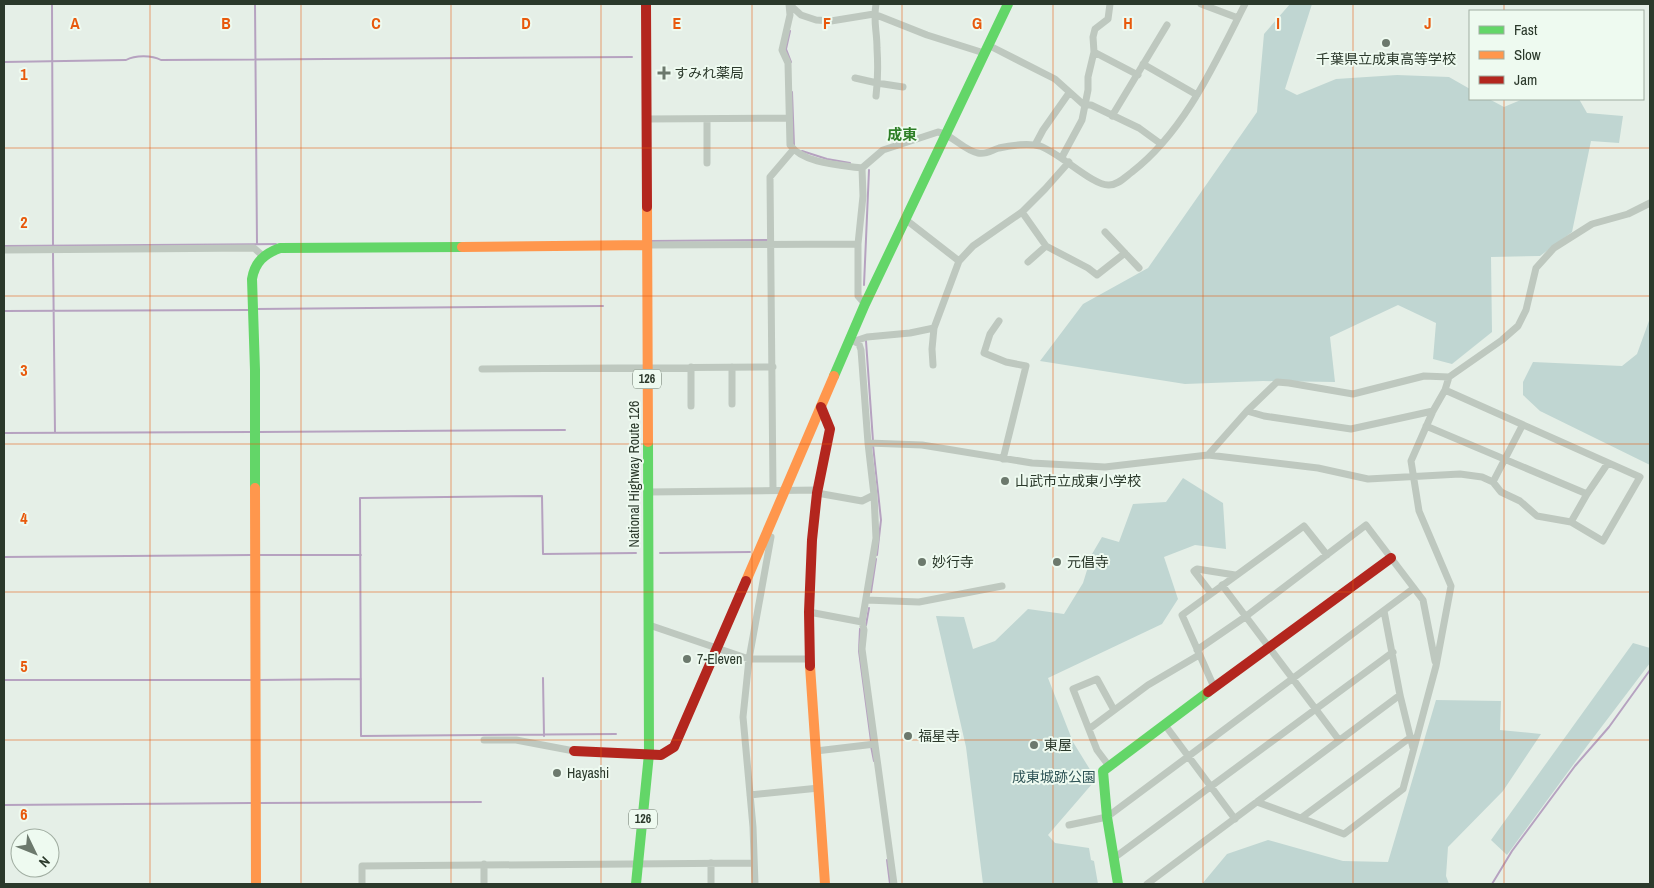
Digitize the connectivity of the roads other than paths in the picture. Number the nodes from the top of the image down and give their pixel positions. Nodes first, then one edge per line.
1 (646, 4) edge
2 (789, 4) edge
3 (876, 4) edge
4 (1008, 4) edge
5 (1110, 4) edge
6 (1201, 4) edge
7 (1244, 4) edge
8 (874, 14) junction
9 (1238, 18) junction
10 (1168, 26) dead end
11 (986, 49) junction
12 (1094, 52) junction
13 (1143, 64) junction
14 (1138, 74) junction
15 (856, 78) dead end
16 (877, 83) junction
17 (903, 87) dead end
18 (1070, 93) junction
19 (1197, 95) junction
20 (876, 96) dead end
21 (1084, 105) junction
22 (1112, 116) junction
23 (789, 118) junction
24 (646, 119) junction
25 (707, 119) junction
26 (944, 134) junction
27 (1162, 144) junction
28 (1035, 145) junction
29 (793, 150) junction
30 (1065, 160) junction
31 (707, 163) dead end
32 (862, 168) junction
33 (1650, 203) edge
34 (1022, 212) junction
35 (905, 219) junction
36 (1105, 232) dead end
37 (771, 244) junction
38 (858, 244) junction
39 (646, 245) junction
40 (1046, 246) junction
41 (4, 250) edge
42 (1125, 254) junction
43 (263, 256) junction
44 (959, 262) junction
45 (1028, 262) dead end
46 (1138, 268) dead end
47 (865, 304) junction
48 (999, 321) dead end
49 (934, 328) junction
50 (853, 340) junction
51 (933, 365) dead end
52 (647, 367) junction
53 (691, 367) junction
54 (732, 367) junction
55 (772, 367) junction
56 (482, 369) dead end
57 (1449, 377) junction
58 (1445, 390) junction
59 (732, 404) dead end
60 (691, 406) dead end
61 (821, 408) junction
62 (1247, 411) junction
63 (1433, 411) junction
64 (1426, 426) junction
65 (1522, 426) junction
66 (871, 443) junction
67 (1208, 455) junction
68 (1003, 459) junction
69 (1506, 460) junction
70 (1608, 463) junction
71 (1414, 477) junction
72 (1493, 482) junction
73 (773, 490) junction
74 (785, 490) junction
75 (818, 491) junction
76 (648, 492) junction
77 (1586, 494) junction
78 (874, 495) junction
79 (1571, 522) junction
80 (765, 536) junction
81 (1327, 555) junction
82 (1391, 558) junction
83 (1235, 575) junction
84 (1222, 585) junction
85 (1002, 586) dead end
86 (1414, 588) junction
87 (1211, 593) junction
88 (866, 600) junction
89 (1384, 611) junction
90 (809, 612) junction
91 (1245, 617) junction
92 (649, 625) junction
93 (863, 625) junction
94 (1268, 647) junction
95 (717, 648) junction
96 (1198, 652) junction
97 (1393, 652) junction
98 (749, 659) junction
99 (810, 659) junction
100 (1436, 666) junction
101 (1293, 678) junction
102 (1214, 687) junction
103 (1400, 695) junction
104 (1316, 709) junction
105 (1114, 710) junction
106 (1165, 725) junction
107 (1089, 729) junction
108 (1411, 737) junction
109 (484, 740) dead end
110 (1339, 740) junction
111 (873, 744) junction
112 (1414, 749) junction
113 (574, 750) joint
114 (816, 752) junction
115 (649, 754) junction
116 (1188, 757) junction
117 (1110, 766) junction
118 (1211, 787) junction
119 (819, 788) junction
120 (750, 795) junction
121 (1257, 802) junction
122 (1107, 817) junction
123 (1301, 818) junction
124 (1234, 819) junction
125 (1069, 825) dead end
126 (1114, 858) junction
127 (711, 863) junction
128 (753, 863) junction
129 (484, 864) junction
130 (638, 864) junction
131 (1157, 881) edge
132 (256, 884) edge
133 (362, 884) edge
134 (484, 884) edge
135 (636, 884) edge
136 (711, 884) edge
137 (755, 884) edge
138 (825, 884) edge
139 (894, 884) edge
140 (1118, 884) edge
141 (1147, 884) edge

1 - 24 main road, National Highway Route 126 / 126
2 - 8 street
2 - 23 street
3 - 8 street
4 - 11 main road
5 - 12 street
6 - 9 street
7 - 9 street
8 - 11 street
8 - 16 street
9 - 19 street
10 - 13 street
11 - 18 street
11 - 26 main road
12 - 14 street
12 - 21 street
13 - 14 street
13 - 19 street
14 - 22 street
15 - 16 street
16 - 17 street
16 - 20 street
18 - 21 street
18 - 28 street
19 - 27 street
21 - 22 street
21 - 30 street
22 - 27 street
23 - 25 street
23 - 29 street
24 - 25 street
24 - 39 main road, National Highway Route 126 / 126
25 - 31 street
26 - 28 street
26 - 32 street
26 - 35 main road
27 - 30 street
28 - 30 street
29 - 32 street
29 - 37 street
30 - 34 street
32 - 38 street
33 - 57 street
34 - 40 street
34 - 44 street
35 - 44 street
35 - 47 main road
36 - 42 street
37 - 38 street
37 - 39 street
37 - 55 street
38 - 47 street
39 - 43 main road
39 - 52 main road, National Highway Route 126 / 126
40 - 42 street
40 - 45 street
41 - 43 street
42 - 46 street
43 - 132 main road
44 - 49 street
47 - 50 main road
48 - 68 street
49 - 50 street
49 - 51 street
50 - 61 main road
50 - 66 street
52 - 53 street
52 - 56 street
52 - 76 main road, National Highway Route 126 / 126
53 - 54 street
53 - 60 street
54 - 55 street
54 - 59 street
55 - 73 street
57 - 58 street
57 - 62 street
58 - 63 street
58 - 65 street
61 - 74 main road
61 - 75 main road
62 - 63 street
62 - 67 street
63 - 64 street
64 - 69 street
64 - 71 street
65 - 69 street
65 - 70 street
66 - 68 street
66 - 78 street
67 - 68 street
67 - 71 street
69 - 72 street
69 - 77 street
70 - 77 street
70 - 79 street
71 - 72 street
71 - 100 street
72 - 79 street
73 - 74 street
73 - 76 street
74 - 75 street
74 - 80 main road
75 - 78 street
75 - 90 main road
76 - 92 main road, National Highway Route 126 / 126
77 - 79 street
78 - 88 street
80 - 95 main road
80 - 98 street
81 - 82 street
81 - 83 street
81 - 91 street
82 - 86 street
82 - 94 main road
83 - 84 street
83 - 87 street
84 - 87 street
84 - 91 street
85 - 88 street
86 - 89 street
86 - 100 street
87 - 96 street
88 - 93 street
89 - 97 street
89 - 101 street
90 - 93 street
90 - 99 main road
91 - 94 street
91 - 96 street
92 - 95 street
92 - 115 main road, National Highway Route 126 / 126
93 - 111 street
94 - 101 street
94 - 102 main road
95 - 98 street
95 - 115 main road
96 - 102 street
96 - 105 street
97 - 103 street
97 - 104 street
98 - 99 street
98 - 120 street
99 - 114 main road
100 - 112 street
101 - 104 street
101 - 116 street
102 - 106 main road
103 - 108 street
103 - 110 street
104 - 110 street
104 - 118 street
105 - 107 street
105 - 107 street
106 - 116 street
106 - 117 main road
107 - 117 street
108 - 112 street
108 - 123 street
109 - 113 street
110 - 121 street
111 - 114 street
111 - 139 street
112 - 123 street
113 - 115 main road
114 - 119 main road
115 - 130 main road, National Highway Route 126 / 126
116 - 118 street
116 - 122 street
117 - 122 main road
118 - 124 street
118 - 126 street
119 - 120 street
119 - 138 main road
120 - 128 street
121 - 123 street
121 - 124 street
122 - 125 street
122 - 126 main road
124 - 131 street
126 - 140 main road
127 - 128 street
127 - 130 street
127 - 136 street
128 - 137 street
129 - 130 street
129 - 133 street
129 - 134 street
130 - 135 main road, National Highway Route 126 / 126
131 - 141 street

